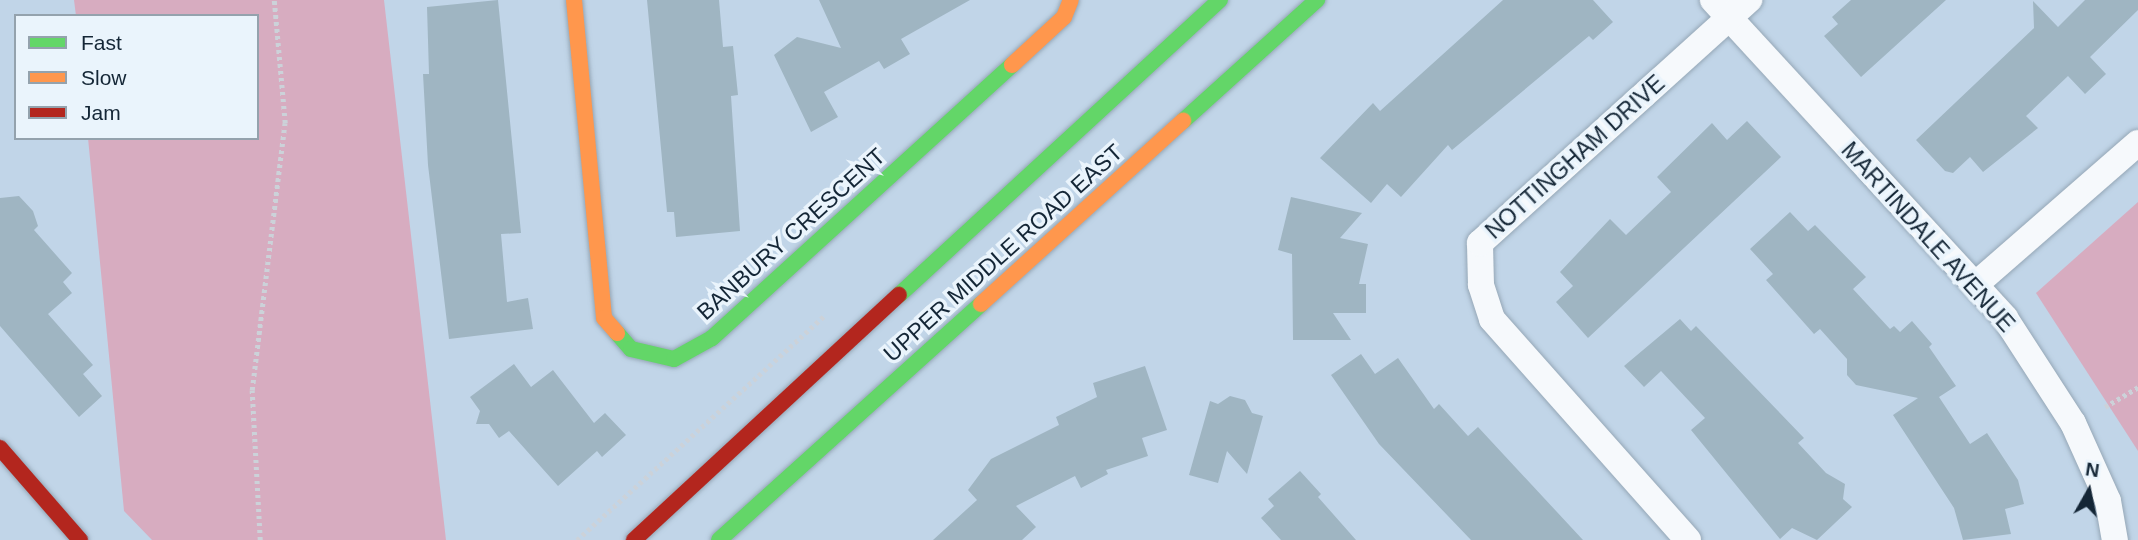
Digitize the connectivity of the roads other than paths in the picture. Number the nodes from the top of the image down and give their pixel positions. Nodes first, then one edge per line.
1 (574, 0) edge
2 (1071, 0) edge
3 (1220, 0) edge
4 (1317, 0) edge
5 (1749, 0) edge
6 (1720, 9) edge
7 (2138, 143) edge
8 (1975, 285) junction
9 (0, 448) edge
10 (80, 540) edge
11 (634, 540) edge
12 (719, 540) edge
13 (1688, 540) edge
14 (2115, 540) edge

1 - 2 main road, BANBURY CRESCENT
3 - 11 main road, UPPER MIDDLE ROAD EAST
4 - 12 main road, UPPER MIDDLE ROAD EAST
5 - 6 street, NOTTINGHAM DRIVE
6 - 8 street, MARTINDALE AVENUE
6 - 13 street, NOTTINGHAM DRIVE
7 - 8 street
8 - 14 street, MARTINDALE AVENUE
9 - 10 main road

